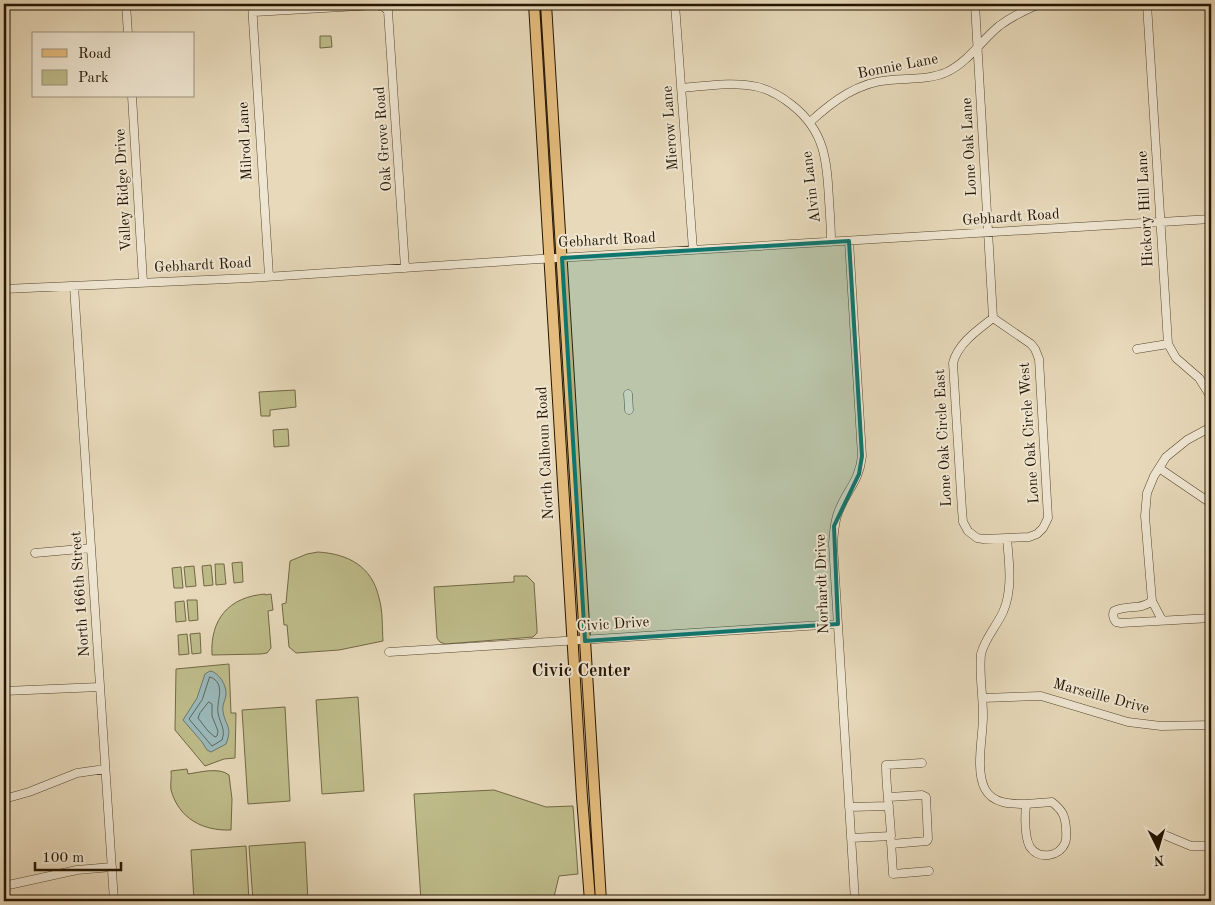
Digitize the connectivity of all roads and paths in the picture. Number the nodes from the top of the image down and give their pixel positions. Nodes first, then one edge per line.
1 (126, 4) edge
2 (534, 4) edge
3 (546, 4) edge
4 (675, 4) edge
5 (975, 4) edge
6 (1039, 4) edge
7 (1148, 4) edge
8 (252, 8) edge
9 (128, 32) edge
10 (977, 47) junction
11 (682, 88) junction
12 (132, 98) edge
13 (810, 122) junction
14 (543, 162) junction
15 (1211, 219) edge
16 (1161, 222) junction
17 (988, 233) junction
18 (849, 241) junction
19 (831, 242) junction
20 (693, 250) junction
21 (549, 258) junction
22 (562, 258) junction
23 (405, 268) junction
24 (269, 276) junction
25 (143, 282) junction
26 (74, 286) junction
27 (4, 289) edge
28 (993, 318) junction
29 (567, 335) junction
30 (1168, 344) junction
31 (1137, 349) dead end
32 (628, 394) dead end
33 (1211, 397) edge
34 (629, 410) dead end
35 (1211, 427) edge
36 (1159, 468) junction
37 (1209, 502) dead end
38 (1008, 539) junction
39 (91, 548) junction
40 (35, 553) dead end
41 (1152, 601) junction
42 (1211, 618) edge
43 (1162, 620) junction
44 (838, 624) junction
45 (586, 641) junction
46 (572, 642) junction
47 (390, 652) dead end
48 (100, 686) junction
49 (4, 691) edge
50 (983, 698) junction
51 (1211, 725) edge
52 (922, 763) dead end
53 (105, 769) junction
54 (889, 797) junction
55 (4, 799) edge
56 (1026, 804) junction
57 (889, 806) junction
58 (849, 808) junction
59 (1168, 836) dead end
60 (851, 838) junction
61 (891, 840) junction
62 (1211, 846) edge
63 (112, 867) junction
64 (928, 871) dead end
65 (4, 886) edge
66 (114, 901) edge
67 (590, 901) edge
68 (601, 901) edge
69 (855, 901) edge

1 - 9 street
2 - 14 main road, North Calhoun Road
3 - 22 main road, North Calhoun Road
4 - 11 street, Mierow Lane
5 - 10 street, Lone Oak Lane
6 - 10 street, Bonnie Lane
7 - 16 street, Hickory Hill Lane
8 - 23 street, Oak Grove Road
8 - 24 street, Milrod Lane
10 - 13 street, Bonnie Lane
10 - 17 street, Lone Oak Lane
11 - 13 street, Alvin Lane
11 - 20 street, Mierow Lane
12 - 25 street, Valley Ridge Drive
13 - 19 street, Alvin Lane
14 - 21 main road, North Calhoun Road
14 - 22 main road
15 - 16 street, Gebhardt Road
16 - 17 street, Gebhardt Road
16 - 30 street, Hickory Hill Lane
17 - 18 street, Gebhardt Road
17 - 28 street, Lone Oak Lane
18 - 19 street, Gebhardt Road
18 - 44 street, Norhardt Drive
19 - 20 street, Gebhardt Road
20 - 22 street, Gebhardt Road
21 - 22 street, Gebhardt Road
21 - 23 street, Gebhardt Road
21 - 29 main road
21 - 46 main road, North Calhoun Road
22 - 29 main road, North Calhoun Road
23 - 24 street, Gebhardt Road
24 - 25 street, Gebhardt Road
25 - 26 street, Gebhardt Road
26 - 27 street, Gebhardt Road
26 - 39 street, North 166th Street
28 - 38 street, Lone Oak Circle West
28 - 38 street, Lone Oak Circle East
29 - 45 main road, North Calhoun Road
30 - 31 street
30 - 33 street
32 - 34 street
35 - 36 street
36 - 37 street
36 - 41 street
38 - 50 street
39 - 40 street
39 - 48 street, North 166th Street
41 - 43 street
41 - 43 street
42 - 43 street
44 - 45 street, Civic Drive
44 - 58 street, Norhardt Drive
45 - 46 street, Civic Drive
45 - 68 main road, North Calhoun Road
46 - 47 street, Civic Drive
46 - 67 main road, North Calhoun Road
48 - 49 street
48 - 53 street, North 166th Street
50 - 51 street, Marseille Drive
50 - 56 street
52 - 54 street
53 - 55 street
53 - 63 street, North 166th Street
54 - 57 street
54 - 61 street
56 - 56 street
57 - 58 street
57 - 61 street
58 - 60 street, Norhardt Drive
59 - 62 street
60 - 61 street
60 - 69 street, Norhardt Drive
61 - 64 street
63 - 65 street
63 - 66 street, North 166th Street

